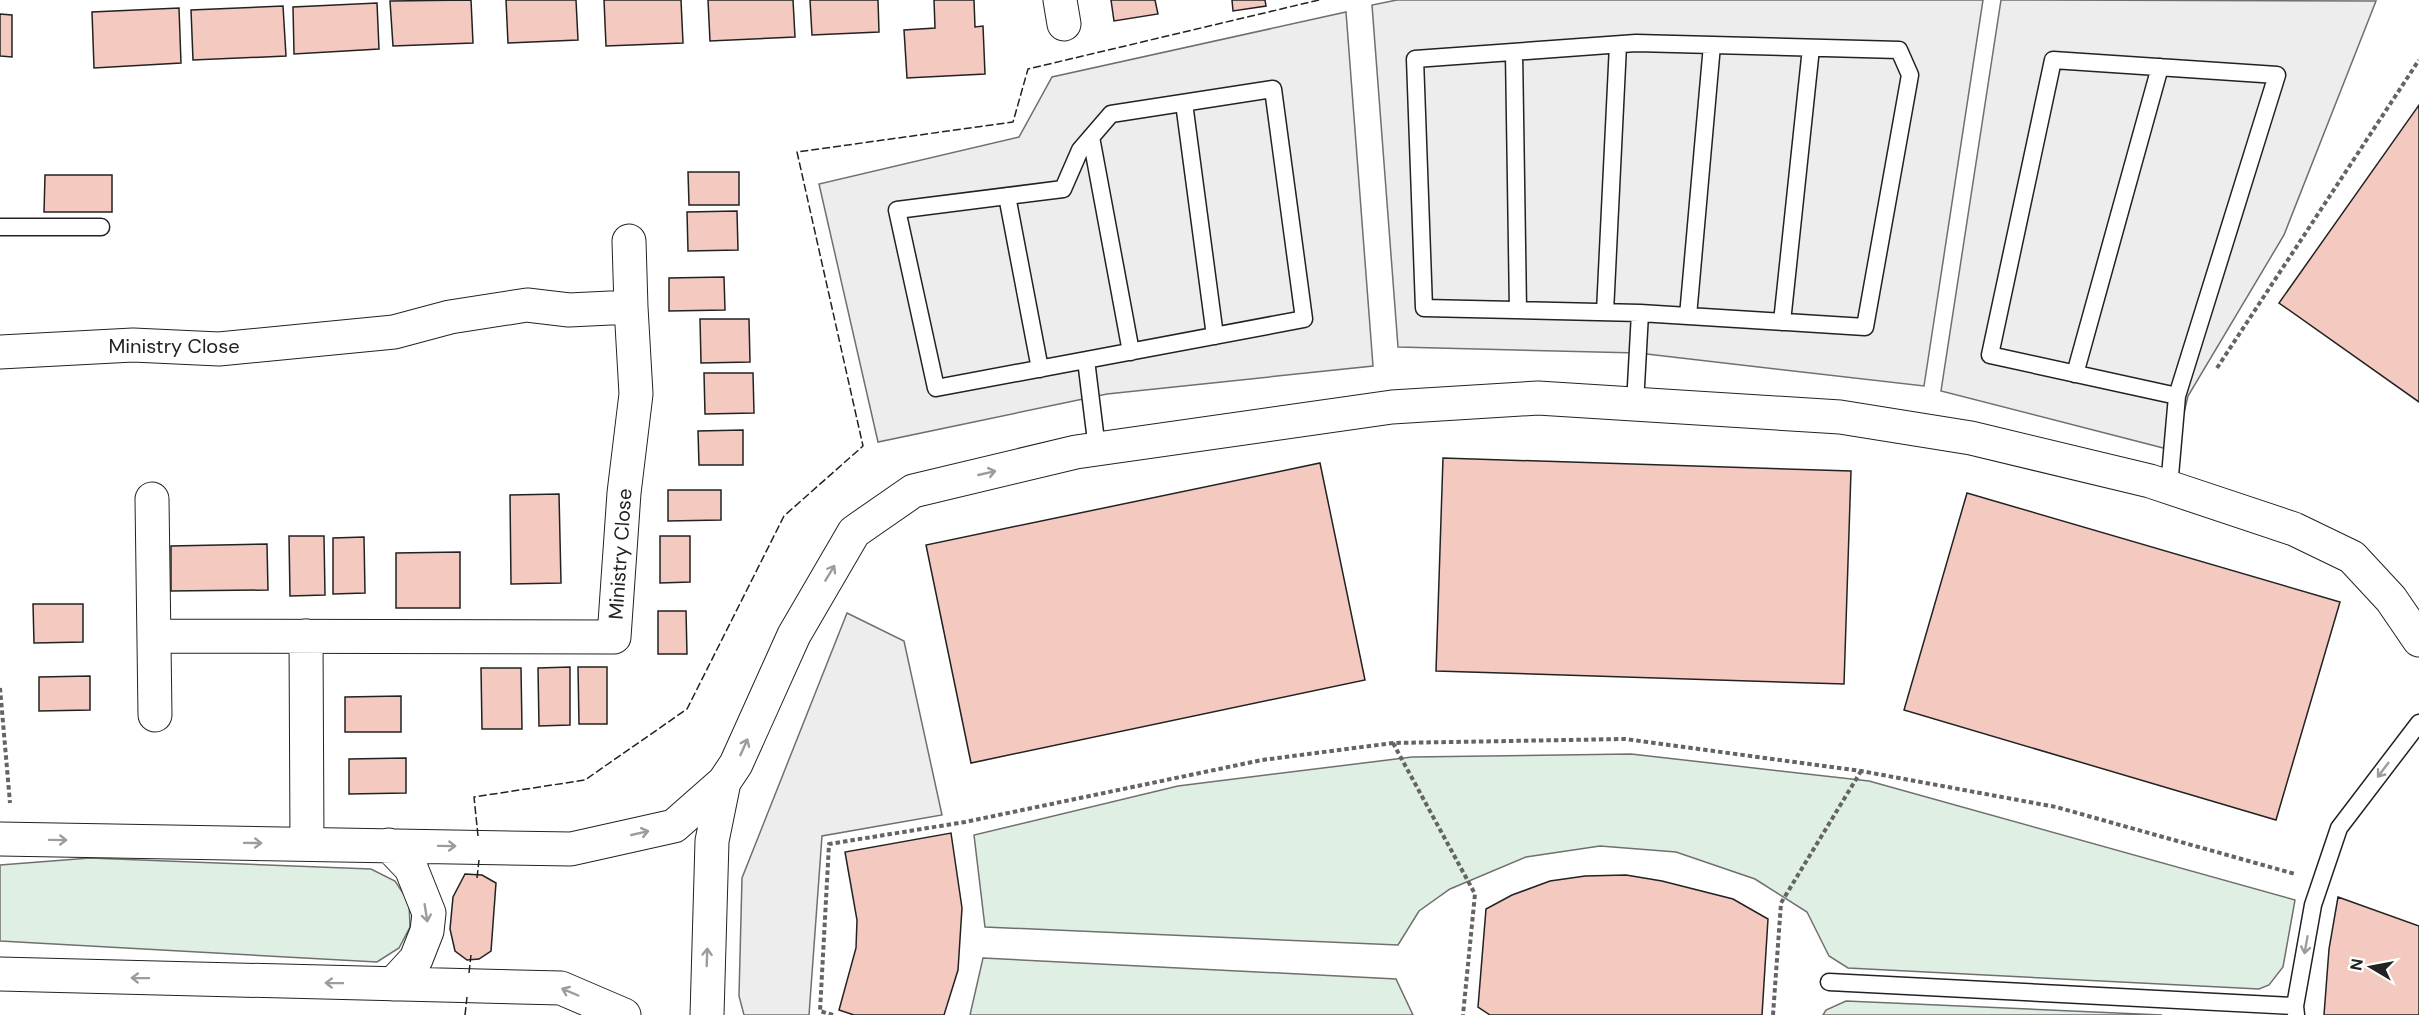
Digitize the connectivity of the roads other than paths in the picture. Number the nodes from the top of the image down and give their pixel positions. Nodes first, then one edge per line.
1 (1618, 45) junction
2 (1712, 45) junction
3 (1811, 48) junction
4 (1514, 52) junction
5 (2160, 67) junction
6 (1184, 103) junction
7 (1091, 137) junction
8 (1007, 196) junction
9 (0, 227) edge
10 (101, 227) dead end
11 (628, 241) dead end
12 (631, 307) junction
13 (1518, 310) junction
14 (1605, 312) junction
15 (1640, 313) junction
16 (1688, 316) junction
17 (1782, 322) junction
18 (1215, 336) junction
19 (0, 351) edge
20 (1131, 352) junction
21 (1086, 360) junction
22 (1040, 369) junction
23 (2075, 374) junction
24 (2177, 396) junction
25 (1635, 404) junction
26 (1096, 449) junction
27 (2169, 487) junction
28 (152, 499) dead end
29 (2416, 625) edge
30 (154, 636) junction
31 (306, 636) junction
32 (155, 714) dead end
33 (2419, 723) edge
34 (724, 782) junction
35 (4, 838) edge
36 (307, 844) junction
37 (389, 845) junction
38 (3, 975) edge
39 (1829, 982) dead end
40 (393, 984) junction
41 (2296, 1010) edge
42 (624, 1015) edge
43 (707, 1015) edge

1 - 2 lane
1 - 4 lane
1 - 14 lane
2 - 3 lane
2 - 16 lane
3 - 17 lane
3 - 17 lane
4 - 13 lane
4 - 13 lane
5 - 23 lane
5 - 23 lane
5 - 24 lane
6 - 7 lane
6 - 18 lane
6 - 18 lane
7 - 8 lane
7 - 20 lane
8 - 22 lane
8 - 22 lane
9 - 10 lane
11 - 12 street, Ministry Close
12 - 19 street, Ministry Close
12 - 31 street, Ministry Close
13 - 14 lane
14 - 15 lane
15 - 16 lane
15 - 25 lane
16 - 17 lane
18 - 20 lane
20 - 21 lane
21 - 22 lane
21 - 26 lane
23 - 24 lane
24 - 27 lane
25 - 26 street
25 - 27 street
34 -> 26 street
27 - 29 street
28 - 30 street
30 - 31 street, Ministry Close
30 - 32 street
31 - 36 street
33 -> 41 lane
37 -> 34 street
43 -> 34 street
35 -> 36 street
36 - 37 street
37 -> 40 street
40 -> 38 street
39 - 41 lane
42 -> 40 street

